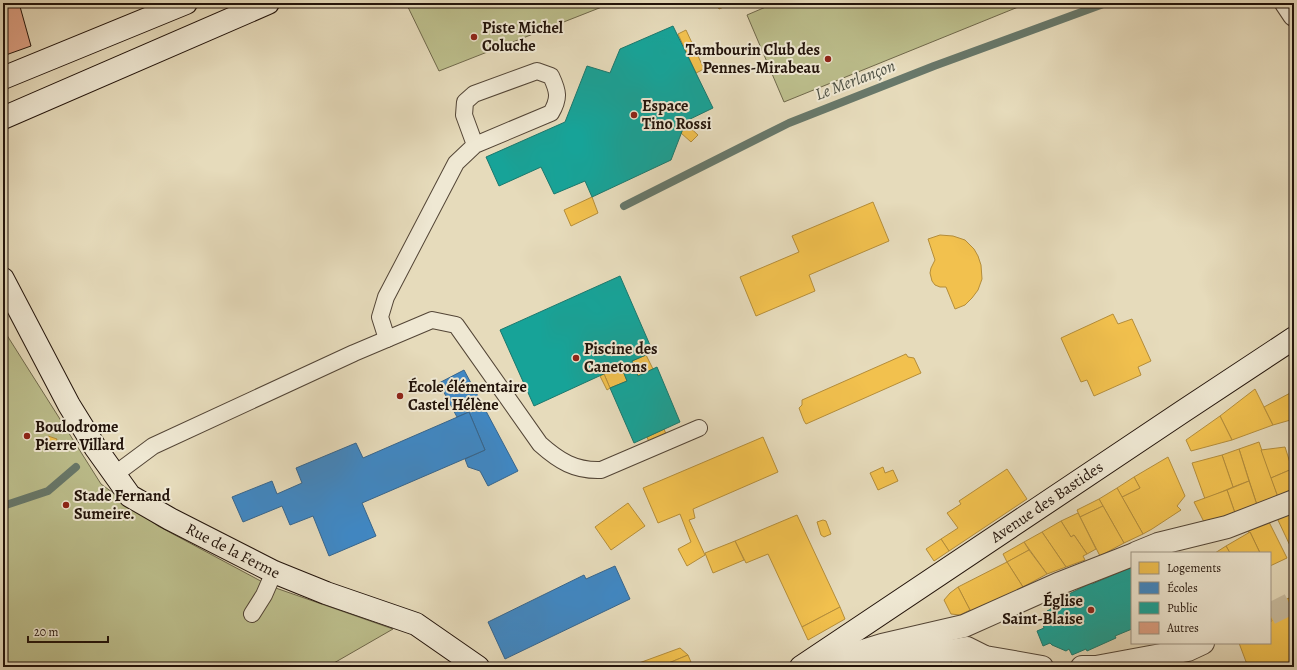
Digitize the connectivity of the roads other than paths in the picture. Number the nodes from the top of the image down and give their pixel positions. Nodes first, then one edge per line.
1 (186, 3) edge
2 (268, 3) edge
3 (1286, 3) edge
4 (1294, 15) edge
5 (3, 78) edge
6 (3, 118) edge
7 (475, 145) junction
8 (3, 279) edge
9 (1294, 338) edge
10 (387, 339) junction
11 (699, 428) dead end
12 (114, 475) junction
13 (1294, 501) edge
14 (1138, 552) edge
15 (1131, 555) edge
16 (274, 572) junction
17 (252, 614) dead end
18 (1201, 644) edge
19 (984, 657) junction
20 (478, 667) edge
21 (801, 667) edge
22 (811, 667) edge
23 (857, 667) edge
24 (961, 667) edge
25 (1042, 667) edge
26 (1082, 667) edge

1 - 5 street
2 - 6 street
3 - 4 street
7 - 7 lane
7 - 10 lane
8 - 12 street, Rue de la Ferme
9 - 21 street, Avenue des Bastides
10 - 11 lane
10 - 12 lane
12 - 16 street, Rue de la Ferme
13 - 14 street
15 - 22 street
16 - 17 lane
16 - 20 street, Rue de la Ferme
18 - 26 street
19 - 23 street
19 - 24 street
19 - 25 street

